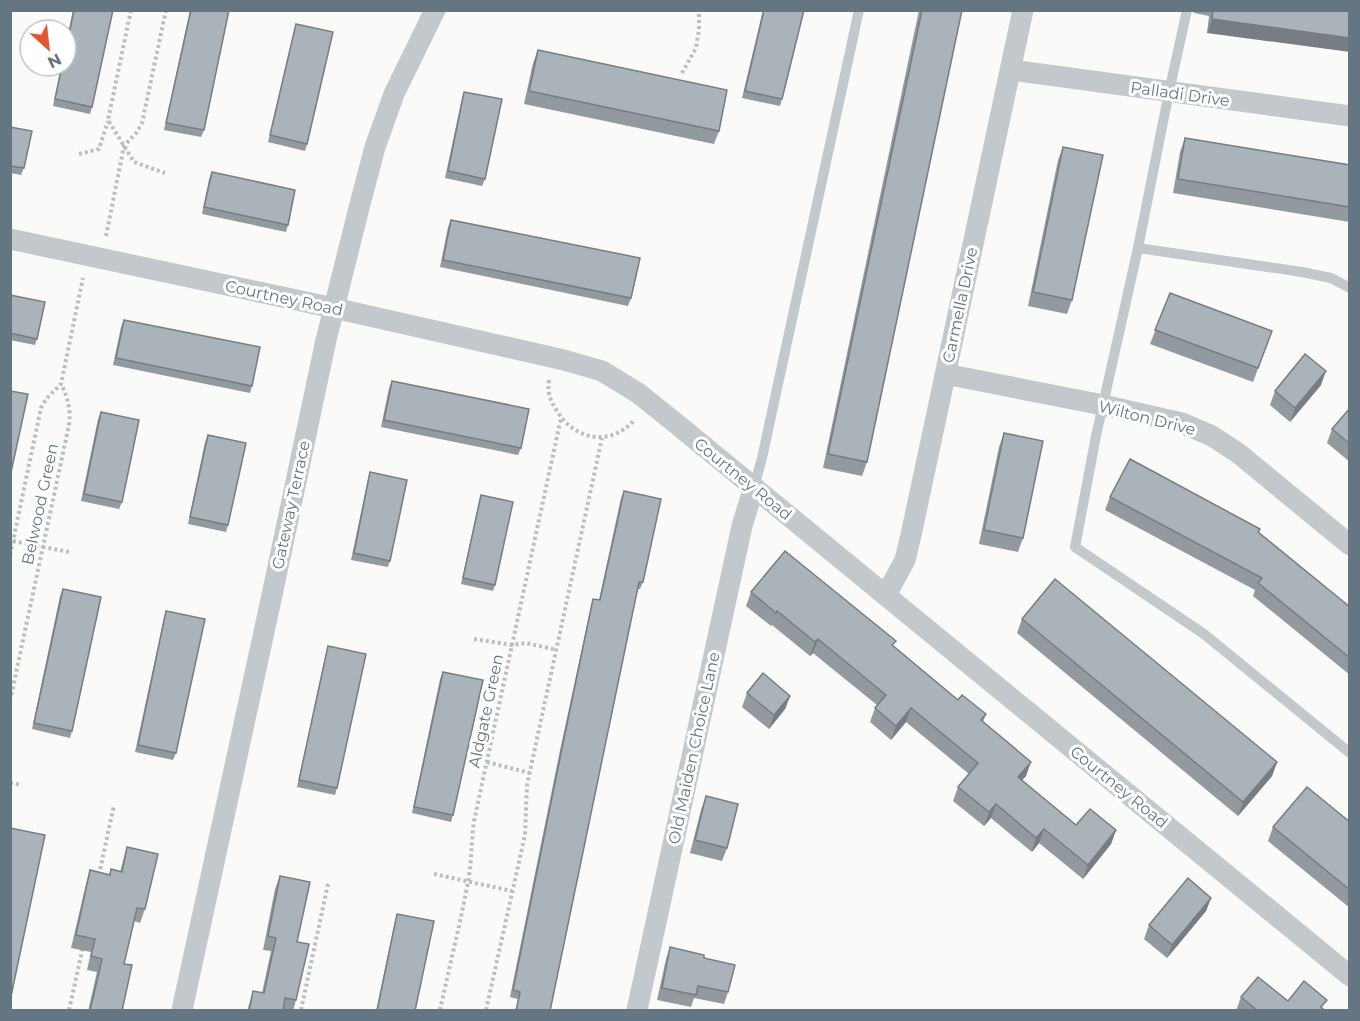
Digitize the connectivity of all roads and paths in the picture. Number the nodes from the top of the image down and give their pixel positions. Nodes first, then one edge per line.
1 (131, 10) edge
2 (166, 10) edge
3 (435, 10) edge
4 (699, 10) edge
5 (859, 10) edge
6 (1023, 10) edge
7 (1187, 10) edge
8 (1011, 70) junction
9 (682, 73) dead end
10 (1169, 92) junction
11 (1350, 116) edge
12 (108, 120) junction
13 (124, 146) junction
14 (79, 154) dead end
15 (165, 173) dead end
16 (10, 239) edge
17 (1138, 248) junction
18 (95, 257) junction
19 (1350, 288) edge
20 (334, 308) junction
21 (553, 358) junction
22 (945, 374) junction
23 (61, 384) junction
24 (650, 403) junction
25 (1103, 405) junction
26 (561, 418) junction
27 (602, 438) junction
28 (754, 487) junction
29 (14, 541) junction
30 (1350, 545) edge
31 (43, 547) junction
32 (69, 552) dead end
33 (10, 555) edge
34 (886, 596) junction
35 (474, 639) dead end
36 (512, 645) junction
37 (557, 650) junction
38 (10, 673) edge
39 (16, 674) junction
40 (10, 701) edge
41 (1350, 753) edge
42 (487, 762) junction
43 (530, 773) junction
44 (10, 783) edge
45 (22, 786) dead end
46 (114, 806) dead end
47 (434, 874) dead end
48 (468, 882) junction
49 (328, 884) dead end
50 (97, 885) edge
51 (512, 891) junction
52 (84, 942) edge
53 (1350, 976) edge
54 (69, 1011) edge
55 (182, 1011) edge
56 (301, 1011) edge
57 (440, 1011) edge
58 (486, 1011) edge
59 (637, 1011) edge

1 - 12 path
2 - 13 path
3 - 20 street, Gateway Terrace
4 - 9 path
5 - 28 lane
6 - 8 street, Carmella Drive
7 - 10 lane
8 - 10 street, Palladi Drive
8 - 22 street, Carmella Drive
10 - 11 street, Palladi Drive
10 - 17 lane
12 - 13 path
12 - 14 path
13 - 15 path
13 - 18 path, Belwood Green
16 - 18 street, Courtney Road
17 - 19 lane
17 - 25 lane
18 - 20 street, Courtney Road
18 - 23 path, Belwood Green
20 - 21 street, Courtney Road
20 - 55 street, Gateway Terrace
21 - 24 street, Courtney Road
21 - 26 path
22 - 25 street, Wilton Drive
22 - 34 street, Carmella Drive
23 - 29 path, Belwood Green
23 - 31 path, Belwood Green
24 - 27 path
24 - 28 street, Courtney Road
25 - 30 street, Wilton Drive
25 - 41 lane
26 - 27 path
26 - 36 path, Aldgate Green
27 - 37 path
28 - 34 street, Courtney Road
28 - 59 street, Old Maiden Choice Lane
29 - 31 path
29 - 33 path, Belwood Green
31 - 32 path
31 - 39 path, Belwood Green
34 - 53 street, Courtney Road
35 - 36 path
36 - 37 path
36 - 42 path, Aldgate Green
37 - 43 path
38 - 39 path
39 - 40 path, Belwood Green
42 - 43 path
42 - 48 path, Aldgate Green
43 - 51 path
44 - 45 path
46 - 50 path
47 - 48 path
48 - 51 path
48 - 57 path, Aldgate Green
49 - 56 path
51 - 58 path
52 - 54 path

